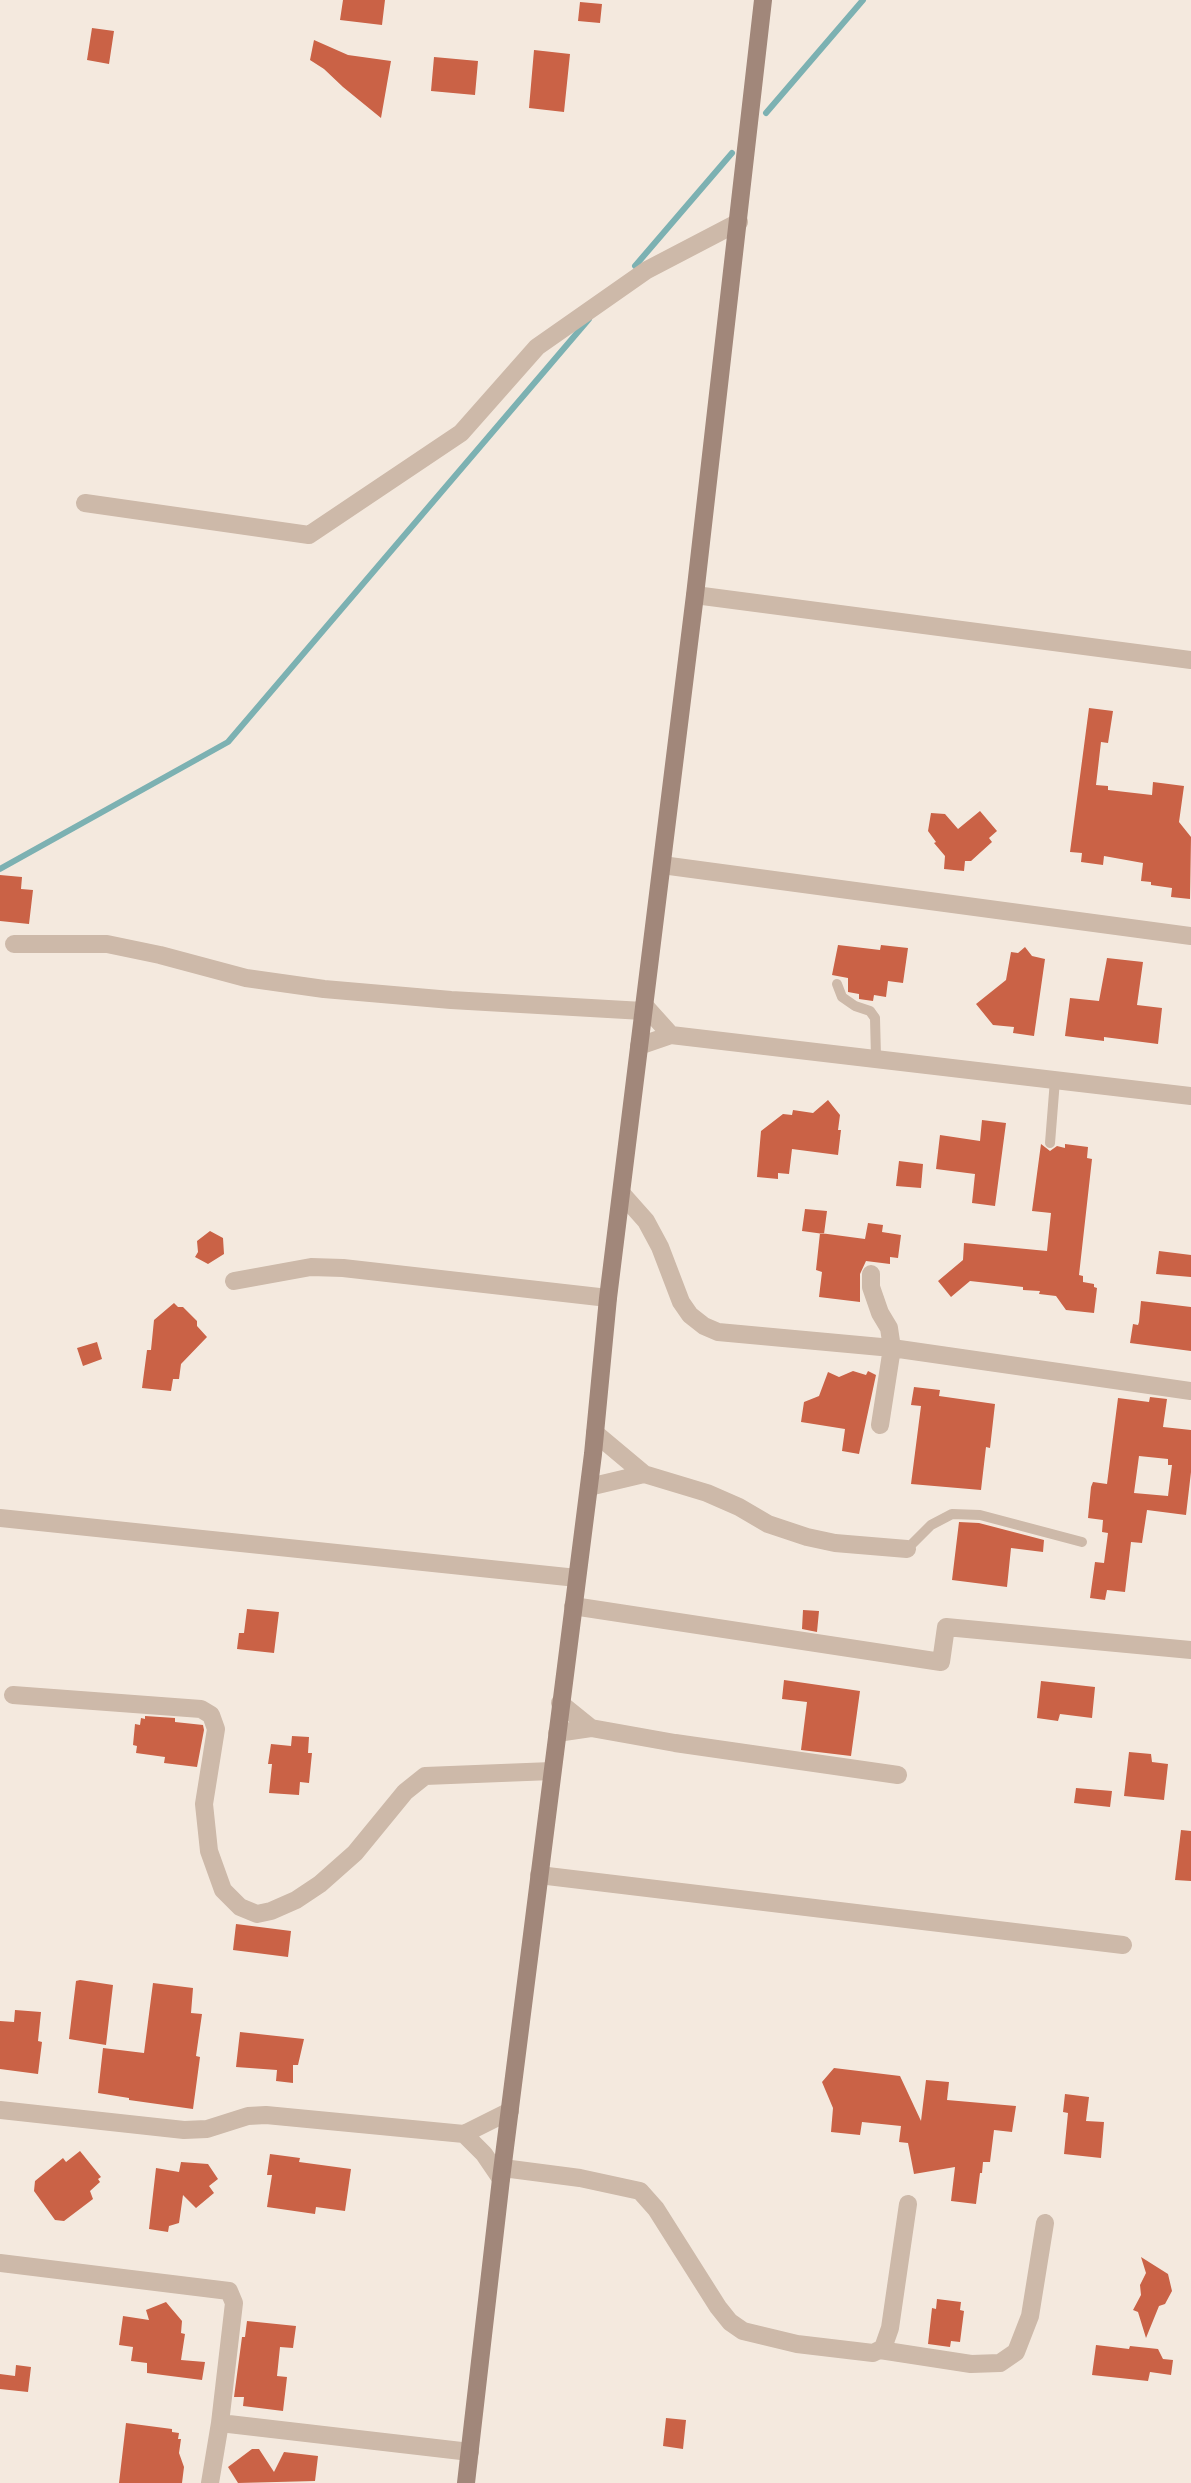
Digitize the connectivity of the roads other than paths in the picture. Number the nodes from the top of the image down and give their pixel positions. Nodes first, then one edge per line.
1 (763, 0) edge
2 (739, 222) junction
3 (85, 503) dead end
4 (695, 595) junction
5 (1191, 660) edge
6 (662, 865) junction
7 (1191, 936) edge
8 (14, 944) dead end
9 (837, 984) dead end
10 (643, 1008) junction
11 (671, 1035) junction
12 (639, 1046) junction
13 (876, 1058) junction
14 (1055, 1080) junction
15 (1191, 1096) edge
16 (1050, 1143) dead end
17 (622, 1194) junction
18 (871, 1274) dead end
19 (233, 1281) dead end
20 (608, 1298) junction
21 (892, 1348) junction
22 (1191, 1391) edge
23 (880, 1426) dead end
24 (595, 1433) junction
25 (644, 1474) junction
26 (589, 1487) junction
27 (0, 1518) edge
28 (1082, 1542) dead end
29 (906, 1549) joint
30 (577, 1578) junction
31 (573, 1606) junction
32 (1191, 1650) edge
33 (13, 1695) dead end
34 (560, 1703) junction
35 (591, 1728) junction
36 (556, 1733) junction
37 (552, 1771) junction
38 (898, 1775) dead end
39 (539, 1875) junction
40 (1123, 1945) dead end
41 (0, 2110) edge
42 (510, 2110) junction
43 (464, 2134) junction
44 (502, 2173) junction
45 (908, 2204) dead end
46 (1045, 2223) dead end
47 (0, 2263) edge
48 (880, 2350) junction
49 (220, 2423) junction
50 (470, 2452) junction
51 (210, 2483) edge
52 (466, 2483) edge

1 - 2 street
2 - 3 street
2 - 4 street
4 - 5 street
4 - 6 street
6 - 7 street
6 - 10 street
8 - 10 street
9 - 13 lane
10 - 11 street
10 - 12 street
11 - 12 street
11 - 13 street
12 - 17 street
13 - 14 street
14 - 15 street
14 - 16 lane
17 - 20 street
17 - 21 street
18 - 21 street
19 - 20 street
20 - 24 street
21 - 22 street
21 - 23 street
24 - 25 street
24 - 26 street
25 - 26 street
25 - 29 street
26 - 30 street
27 - 30 street
28 - 29 lane
30 - 31 street
31 - 32 street
31 - 34 street
33 - 37 street
34 - 35 street
34 - 36 street
35 - 36 street
35 - 38 street
36 - 37 street
37 - 39 street
39 - 40 street
39 - 42 street
41 - 43 street
42 - 43 street
42 - 44 street
43 - 44 street
44 - 48 street
44 - 50 street
45 - 48 street
46 - 48 street
47 - 49 street
49 - 50 street
49 - 51 street
50 - 52 street

